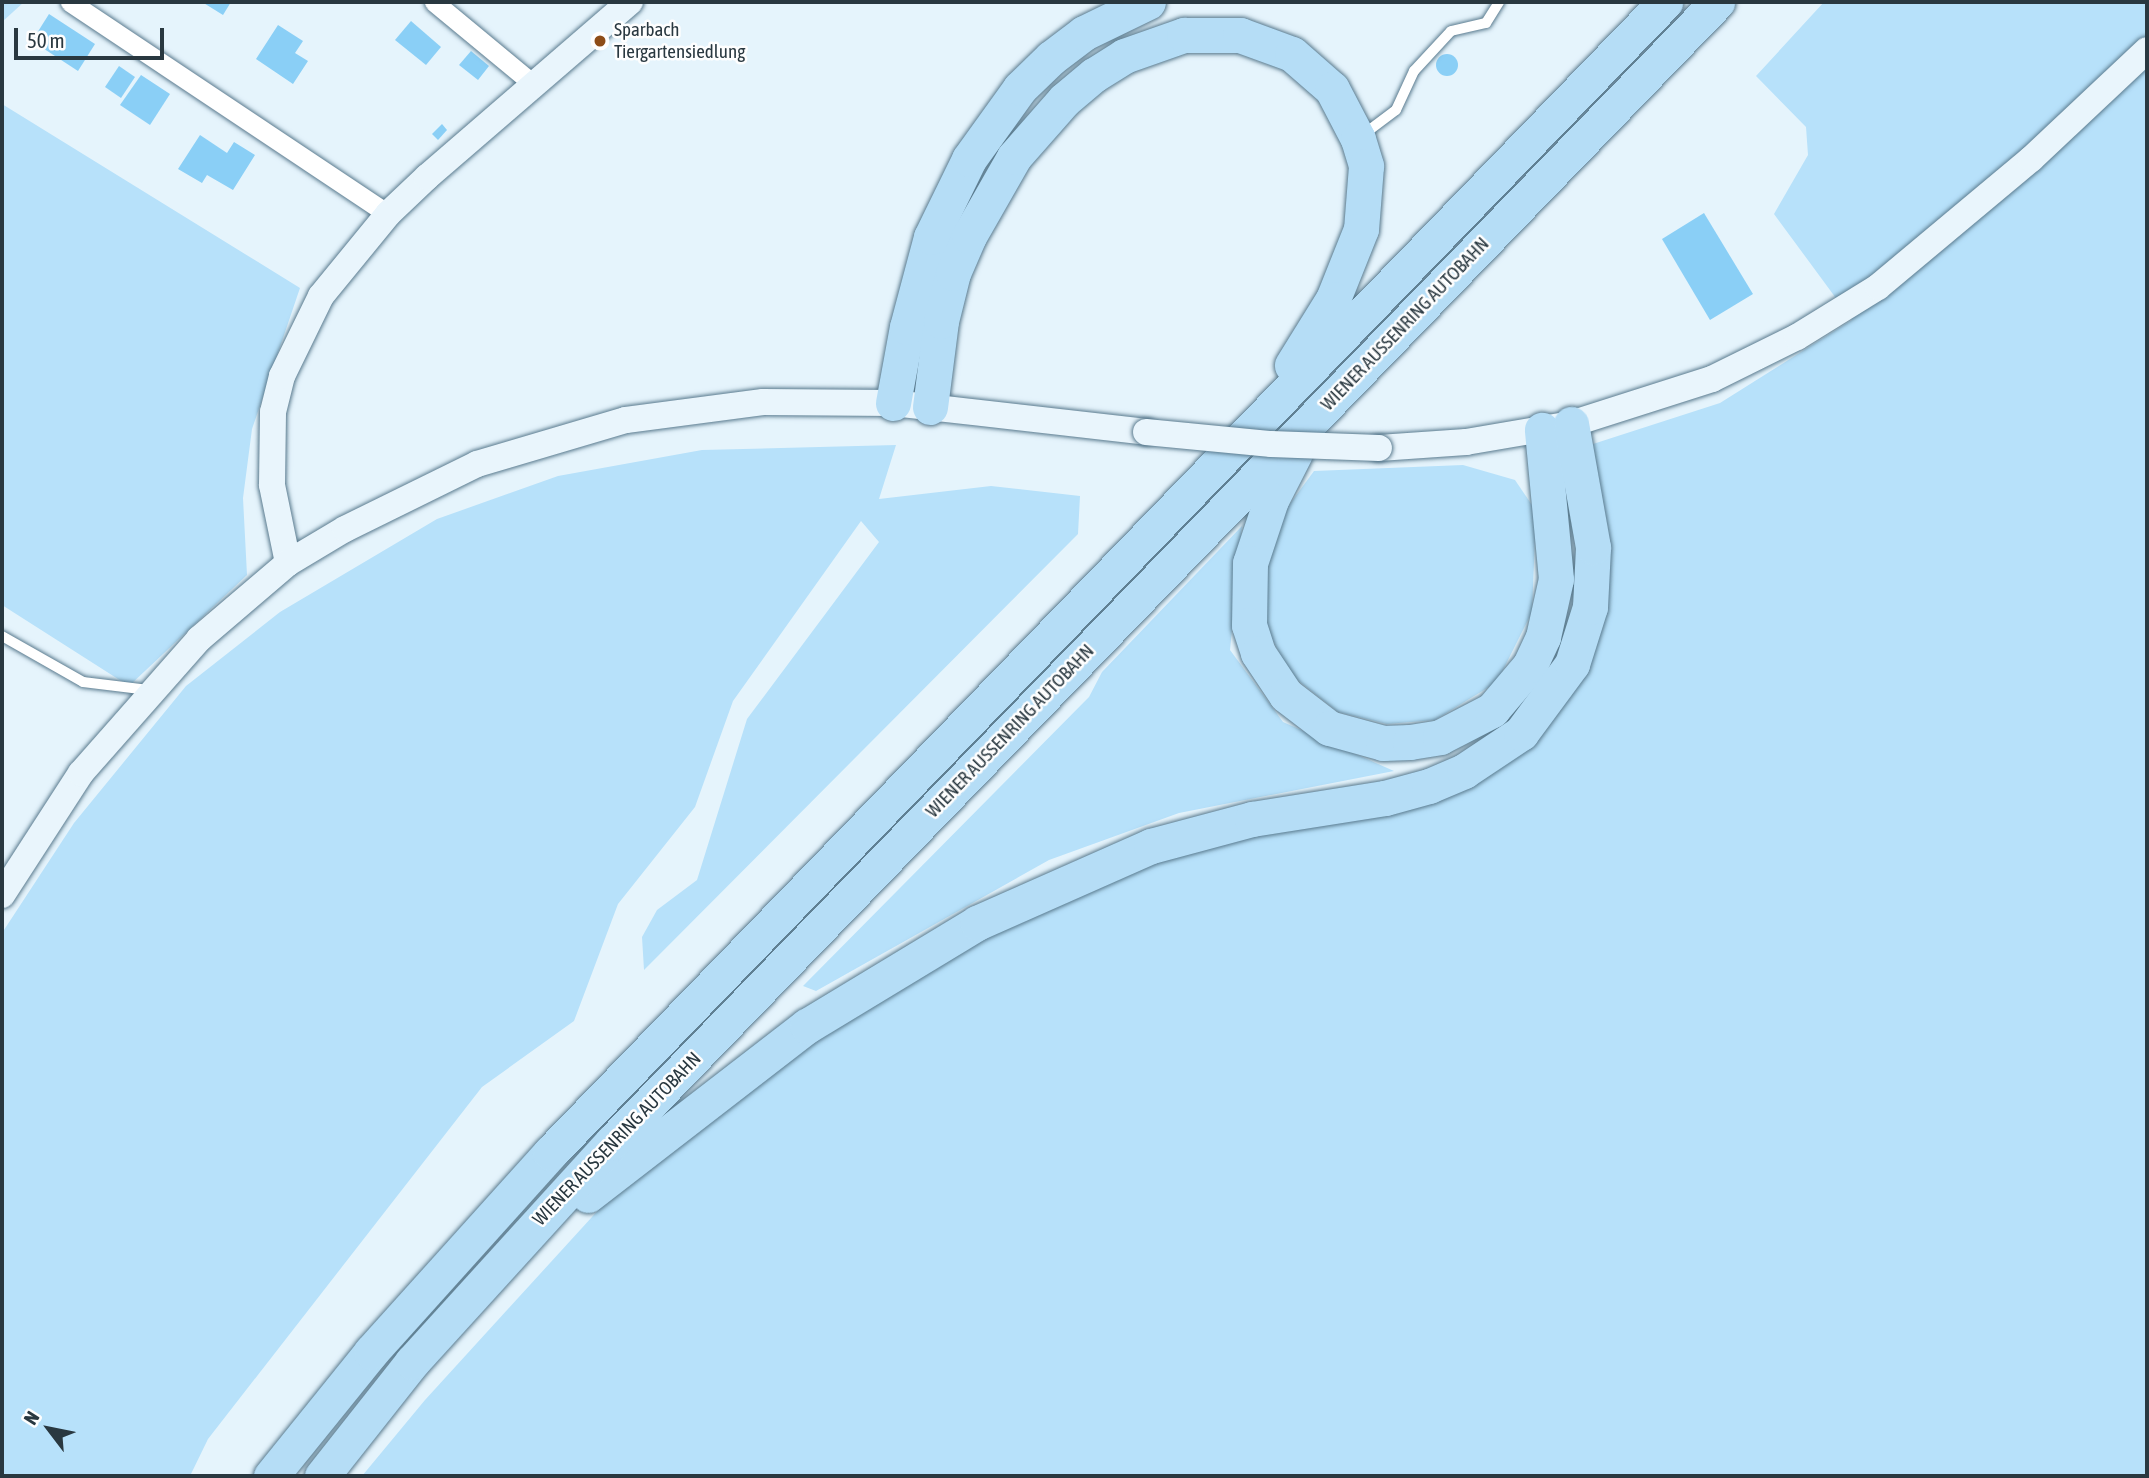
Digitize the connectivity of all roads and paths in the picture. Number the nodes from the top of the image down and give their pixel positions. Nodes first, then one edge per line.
1 (70, 2) edge
2 (434, 2) edge
3 (630, 2) edge
4 (1147, 2) edge
5 (1499, 2) edge
6 (1665, 2) edge
7 (1717, 2) edge
8 (2147, 50) edge
9 (532, 83) junction
10 (1358, 139) junction
11 (388, 214) junction
12 (893, 403) junction
13 (930, 407) junction
14 (1261, 416) junction
15 (1314, 418) junction
16 (1556, 427) junction
17 (288, 563) junction
18 (2, 636) edge
19 (150, 690) junction
20 (2, 895) edge
21 (490, 1274) junction
22 (271, 1476) edge
23 (321, 1476) edge

1 - 11 street
2 - 9 street
3 - 9 main road
4 - 12 highway
5 - 10 lane
6 - 14 highway, WIENER AUSSENRING AUTOBAHN
7 - 15 highway, WIENER AUSSENRING AUTOBAHN
8 - 16 main road
9 - 11 main road
10 - 13 highway
10 - 14 highway
11 - 17 main road
12 - 13 main road
12 - 17 main road
13 - 16 main road, bridge
14 - 22 highway, WIENER AUSSENRING AUTOBAHN
15 - 16 highway
15 - 21 highway, WIENER AUSSENRING AUTOBAHN
16 - 21 highway
17 - 19 main road
18 - 19 lane
19 - 20 main road
21 - 23 highway, WIENER AUSSENRING AUTOBAHN

